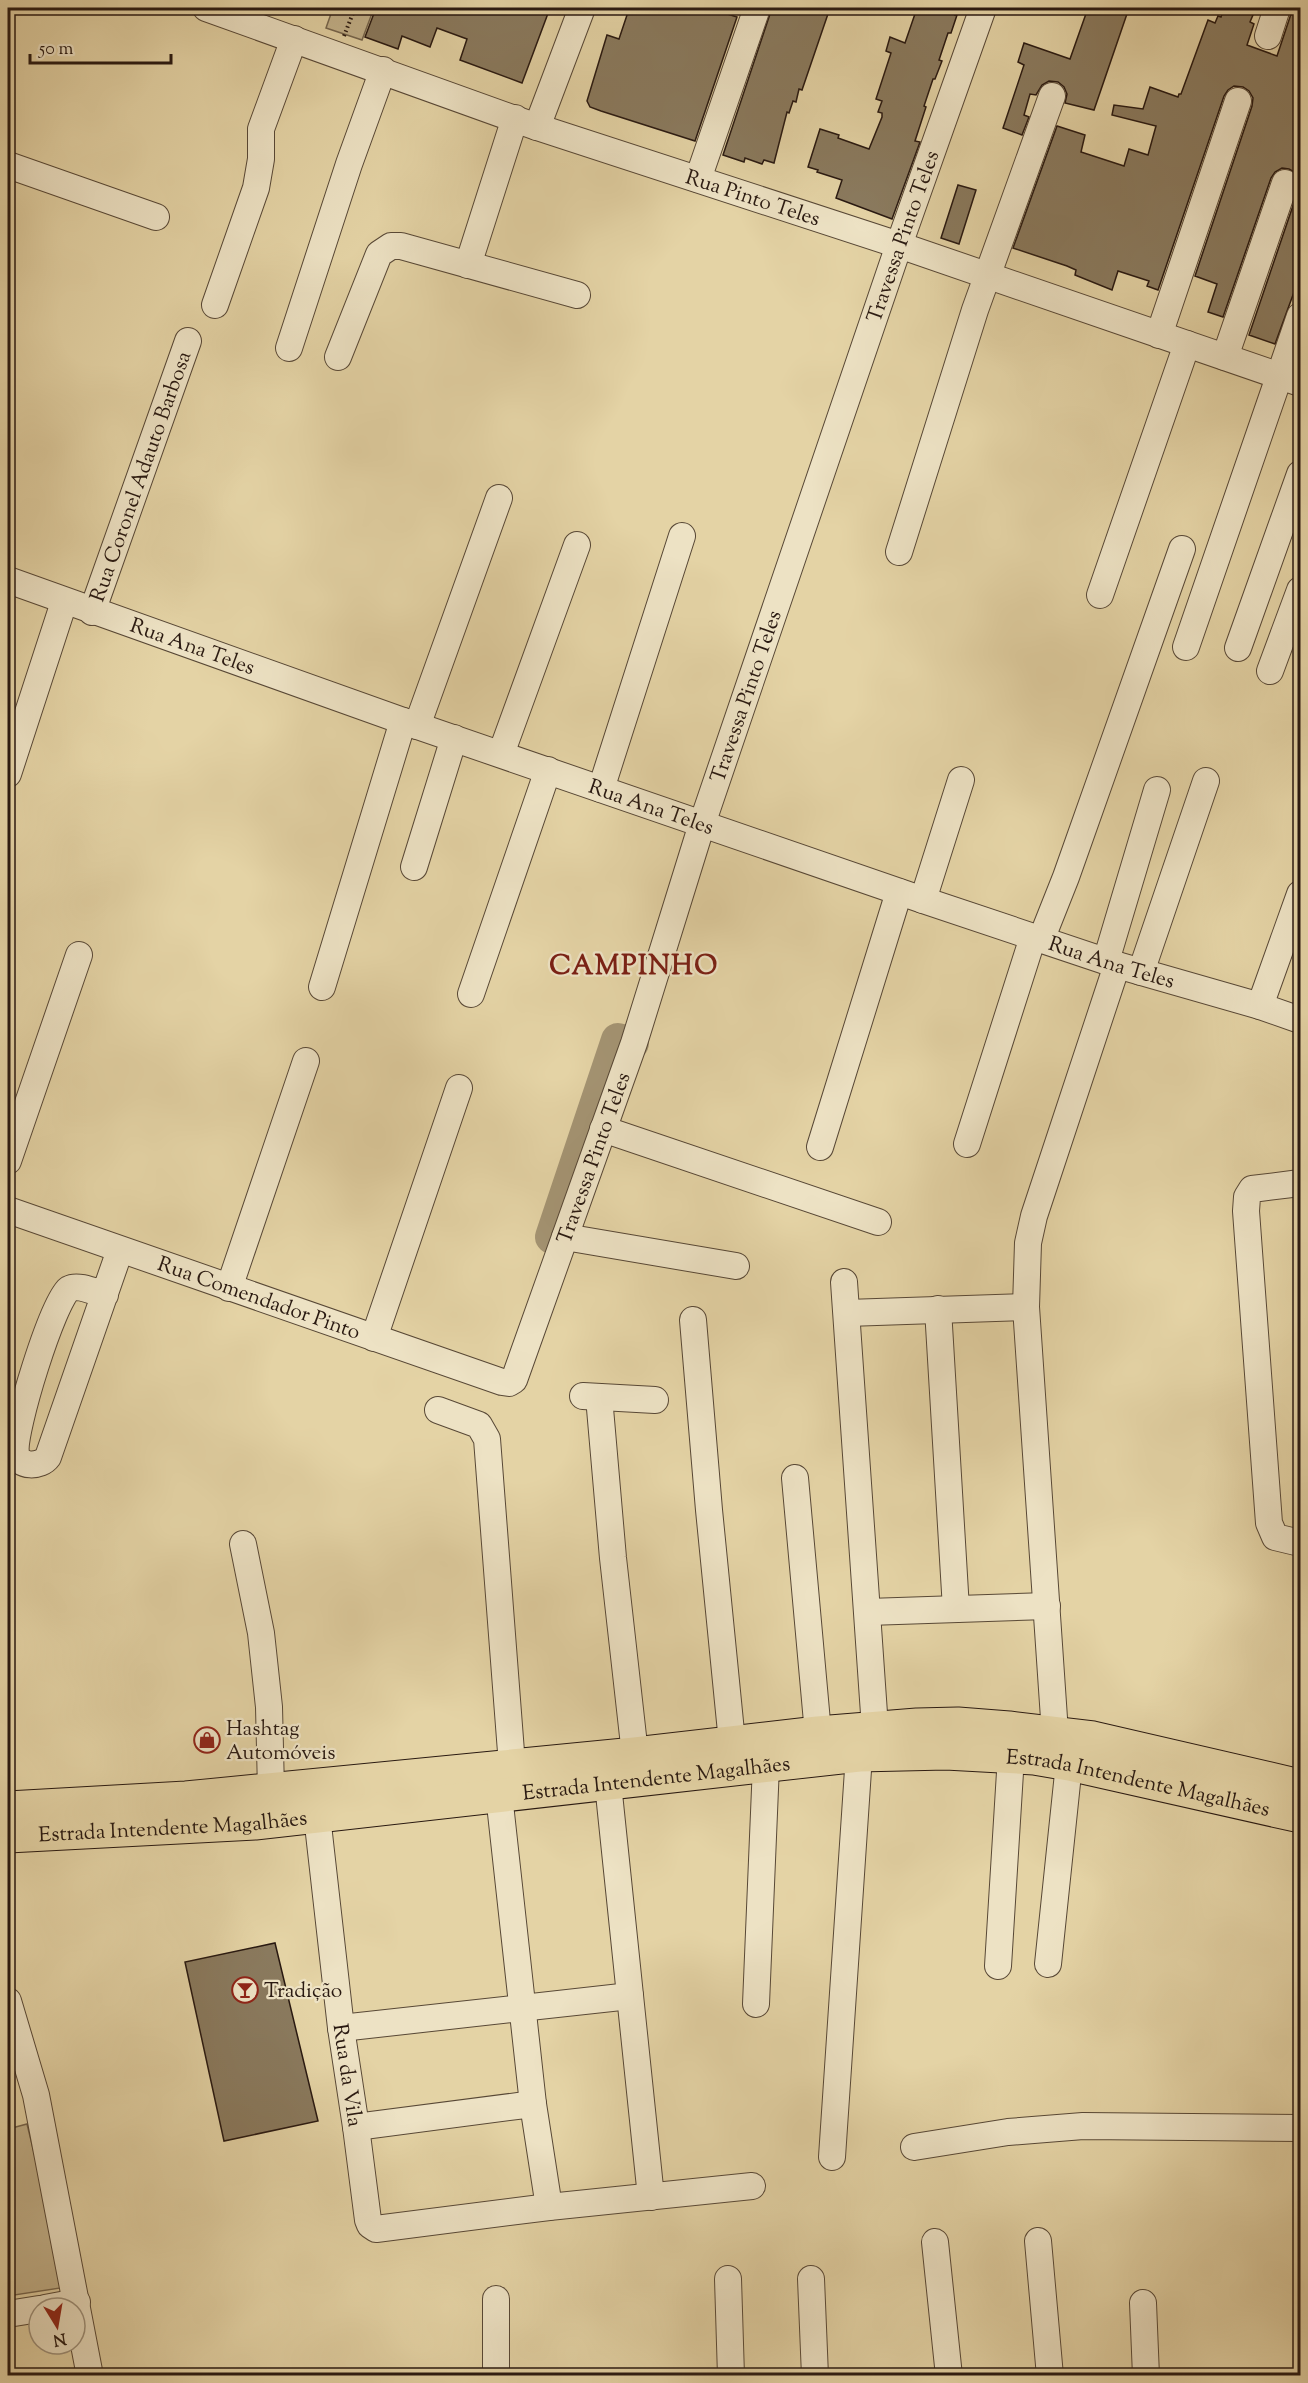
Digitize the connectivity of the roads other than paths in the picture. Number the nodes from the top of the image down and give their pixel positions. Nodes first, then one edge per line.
1 (206, 8) edge
2 (582, 8) edge
3 (757, 8) edge
4 (983, 8) edge
5 (1278, 8) edge
6 (1268, 36) dead end
7 (294, 39) junction
8 (383, 70) junction
9 (1052, 96) dead end
10 (1238, 101) dead end
11 (526, 122) junction
12 (8, 165) edge
13 (698, 179) junction
14 (1285, 183) dead end
15 (156, 217) dead end
16 (899, 245) junction
17 (468, 265) junction
18 (987, 276) junction
19 (577, 295) dead end
20 (215, 305) dead end
21 (1300, 316) edge
22 (1159, 335) junction
23 (188, 341) dead end
24 (1187, 344) junction
25 (289, 348) dead end
26 (338, 357) dead end
27 (1225, 357) junction
28 (1290, 379) edge
29 (1300, 474) edge
30 (499, 498) dead end
31 (682, 536) dead end
32 (577, 545) dead end
33 (1182, 549) dead end
34 (899, 552) dead end
35 (8, 580) edge
36 (1300, 590) edge
37 (1100, 595) dead end
38 (64, 602) junction
39 (92, 612) junction
40 (1186, 647) dead end
41 (1238, 648) dead end
42 (1270, 671) dead end
43 (410, 724) junction
44 (454, 738) junction
45 (501, 754) junction
46 (548, 770) junction
47 (8, 774) edge
48 (961, 780) dead end
49 (1206, 781) dead end
50 (601, 789) junction
51 (1157, 790) dead end
52 (702, 824) junction
53 (414, 867) dead end
54 (1300, 894) edge
55 (911, 896) junction
56 (1037, 939) junction
57 (79, 955) dead end
58 (1121, 966) junction
59 (322, 987) dead end
60 (471, 994) dead end
61 (1260, 1006) junction
62 (1300, 1020) edge
63 (306, 1061) dead end
64 (459, 1088) dead end
65 (603, 1130) junction
66 (967, 1144) dead end
67 (820, 1147) dead end
68 (8, 1161) edge
69 (1300, 1183) edge
70 (8, 1210) edge
71 (878, 1222) dead end
72 (565, 1237) junction
73 (120, 1250) junction
74 (736, 1266) dead end
75 (844, 1282) dead end
76 (229, 1288) junction
77 (105, 1295) junction
78 (1026, 1307) junction
79 (938, 1309) junction
80 (847, 1313) junction
81 (693, 1320) dead end
82 (374, 1338) junction
83 (509, 1383) joint
84 (655, 1400) dead end
85 (438, 1410) dead end
86 (795, 1478) dead end
87 (1300, 1543) edge
88 (243, 1544) dead end
89 (1047, 1606) junction
90 (956, 1610) junction
91 (867, 1612) junction
92 (818, 1733) junction
93 (1055, 1733) junction
94 (732, 1742) junction
95 (867, 1742) junction
96 (635, 1754) junction
97 (1011, 1756) junction
98 (1069, 1764) junction
99 (512, 1765) junction
100 (766, 1765) junction
101 (608, 1784) junction
102 (1300, 1786) edge
103 (271, 1790) junction
104 (499, 1795) junction
105 (8, 1808) edge
106 (317, 1816) junction
107 (1300, 1816) edge
108 (8, 1836) edge
109 (1048, 1965) dead end
110 (998, 1966) dead end
111 (630, 1995) junction
112 (8, 2001) edge
113 (756, 2004) dead end
114 (522, 2008) junction
115 (340, 2028) junction
116 (533, 2104) junction
117 (356, 2127) junction
118 (1300, 2128) edge
119 (914, 2148) dead end
120 (832, 2157) dead end
121 (752, 2186) dead end
122 (651, 2197) junction
123 (549, 2207) junction
124 (935, 2241) dead end
125 (1038, 2241) dead end
126 (728, 2279) dead end
127 (811, 2279) dead end
128 (76, 2296) edge
129 (496, 2299) dead end
130 (1143, 2303) dead end
131 (27, 2311) edge
132 (8, 2314) edge
133 (86, 2356) edge
134 (90, 2376) edge
135 (495, 2376) edge
136 (731, 2376) edge
137 (815, 2376) edge
138 (949, 2376) edge
139 (1050, 2376) edge
140 (1146, 2376) edge

1 - 7 street, Rua Pinto Teles
2 - 11 street
3 - 13 street
4 - 16 street, Travessa Pinto Teles
5 - 6 street
7 - 8 street, Rua Pinto Teles
7 - 20 street
8 - 11 street, Rua Pinto Teles
8 - 25 street
9 - 18 street
10 - 22 street
11 - 13 street, Rua Pinto Teles
11 - 17 street
12 - 15 street
13 - 16 street, Rua Pinto Teles
14 - 27 street
16 - 18 street, Rua Pinto Teles
16 - 52 street, Travessa Pinto Teles
17 - 19 street
17 - 26 street
18 - 22 street, Rua Pinto Teles
18 - 34 street
21 - 28 street
22 - 24 street, Rua Pinto Teles
23 - 39 street, Rua Coronel Adauto Barbosa
24 - 27 street, Rua Pinto Teles
24 - 37 street
27 - 28 street, Rua Pinto Teles
28 - 40 street
29 - 41 street
30 - 43 street
31 - 50 street
32 - 45 street
33 - 56 street
35 - 38 street, Rua Ana Teles
36 - 42 street
38 - 39 street, Rua Ana Teles
38 - 47 street
39 - 43 street, Rua Ana Teles
43 - 44 street, Rua Ana Teles
43 - 59 street
44 - 45 street, Rua Ana Teles
44 - 53 street
45 - 46 street, Rua Ana Teles
46 - 50 street, Rua Ana Teles
46 - 60 street
48 - 55 street
49 - 58 street
50 - 52 street, Rua Ana Teles
51 - 58 street
52 - 55 street, Rua Ana Teles
52 - 65 street, Travessa Pinto Teles
54 - 61 street
55 - 56 street, Rua Ana Teles
55 - 67 street
56 - 58 street, Rua Ana Teles
56 - 66 street
57 - 68 street
58 - 61 street, Rua Ana Teles
58 - 78 street
61 - 62 street, Rua Ana Teles
63 - 76 street
64 - 82 street
65 - 71 street
65 - 72 street, Travessa Pinto Teles
69 - 87 street
70 - 73 street, Rua Comendador Pinto
72 - 74 street
72 - 83 street, Travessa Pinto Teles
73 - 76 street, Rua Comendador Pinto
73 - 77 street
75 - 80 street
76 - 82 street, Rua Comendador Pinto
77 - 77 street
78 - 79 street
78 - 89 street
79 - 80 street
79 - 90 street
80 - 91 street
81 - 94 street
82 - 83 street, Rua Comendador Pinto
84 - 96 street
85 - 99 street
86 - 92 street
88 - 103 street
89 - 90 street
89 - 93 street
90 - 91 street
91 - 95 street
92 - 94 main road, Estrada Intendente Magalhães
92 - 95 main road, Estrada Intendente Magalhães
93 - 95 main road, Estrada Intendente Magalhães
93 - 102 main road, Estrada Intendente Magalhães
94 - 96 main road, Estrada Intendente Magalhães
95 - 97 main road, Estrada Intendente Magalhães
95 - 100 main road, Estrada Intendente Magalhães
95 - 120 street
96 - 99 main road, Estrada Intendente Magalhães
97 - 98 main road, Estrada Intendente Magalhães
97 - 110 street
98 - 107 main road, Estrada Intendente Magalhães
98 - 109 street
99 - 103 main road, Estrada Intendente Magalhães
100 - 101 main road, Estrada Intendente Magalhães
100 - 113 street
101 - 104 main road, Estrada Intendente Magalhães
101 - 111 street
103 - 105 main road, Estrada Intendente Magalhães
104 - 106 main road, Estrada Intendente Magalhães
104 - 114 street
106 - 108 main road, Estrada Intendente Magalhães
106 - 115 street, Rua da Vila
111 - 114 street
111 - 122 street
112 - 128 street
114 - 115 street
114 - 116 street
115 - 117 street, Rua da Vila
116 - 117 street
116 - 123 street
117 - 123 street, Rua da Vila
118 - 119 street
121 - 122 street
122 - 123 street
124 - 138 street
125 - 139 street
126 - 136 street
127 - 137 street
129 - 135 street
130 - 140 street
131 - 132 street
133 - 134 street

